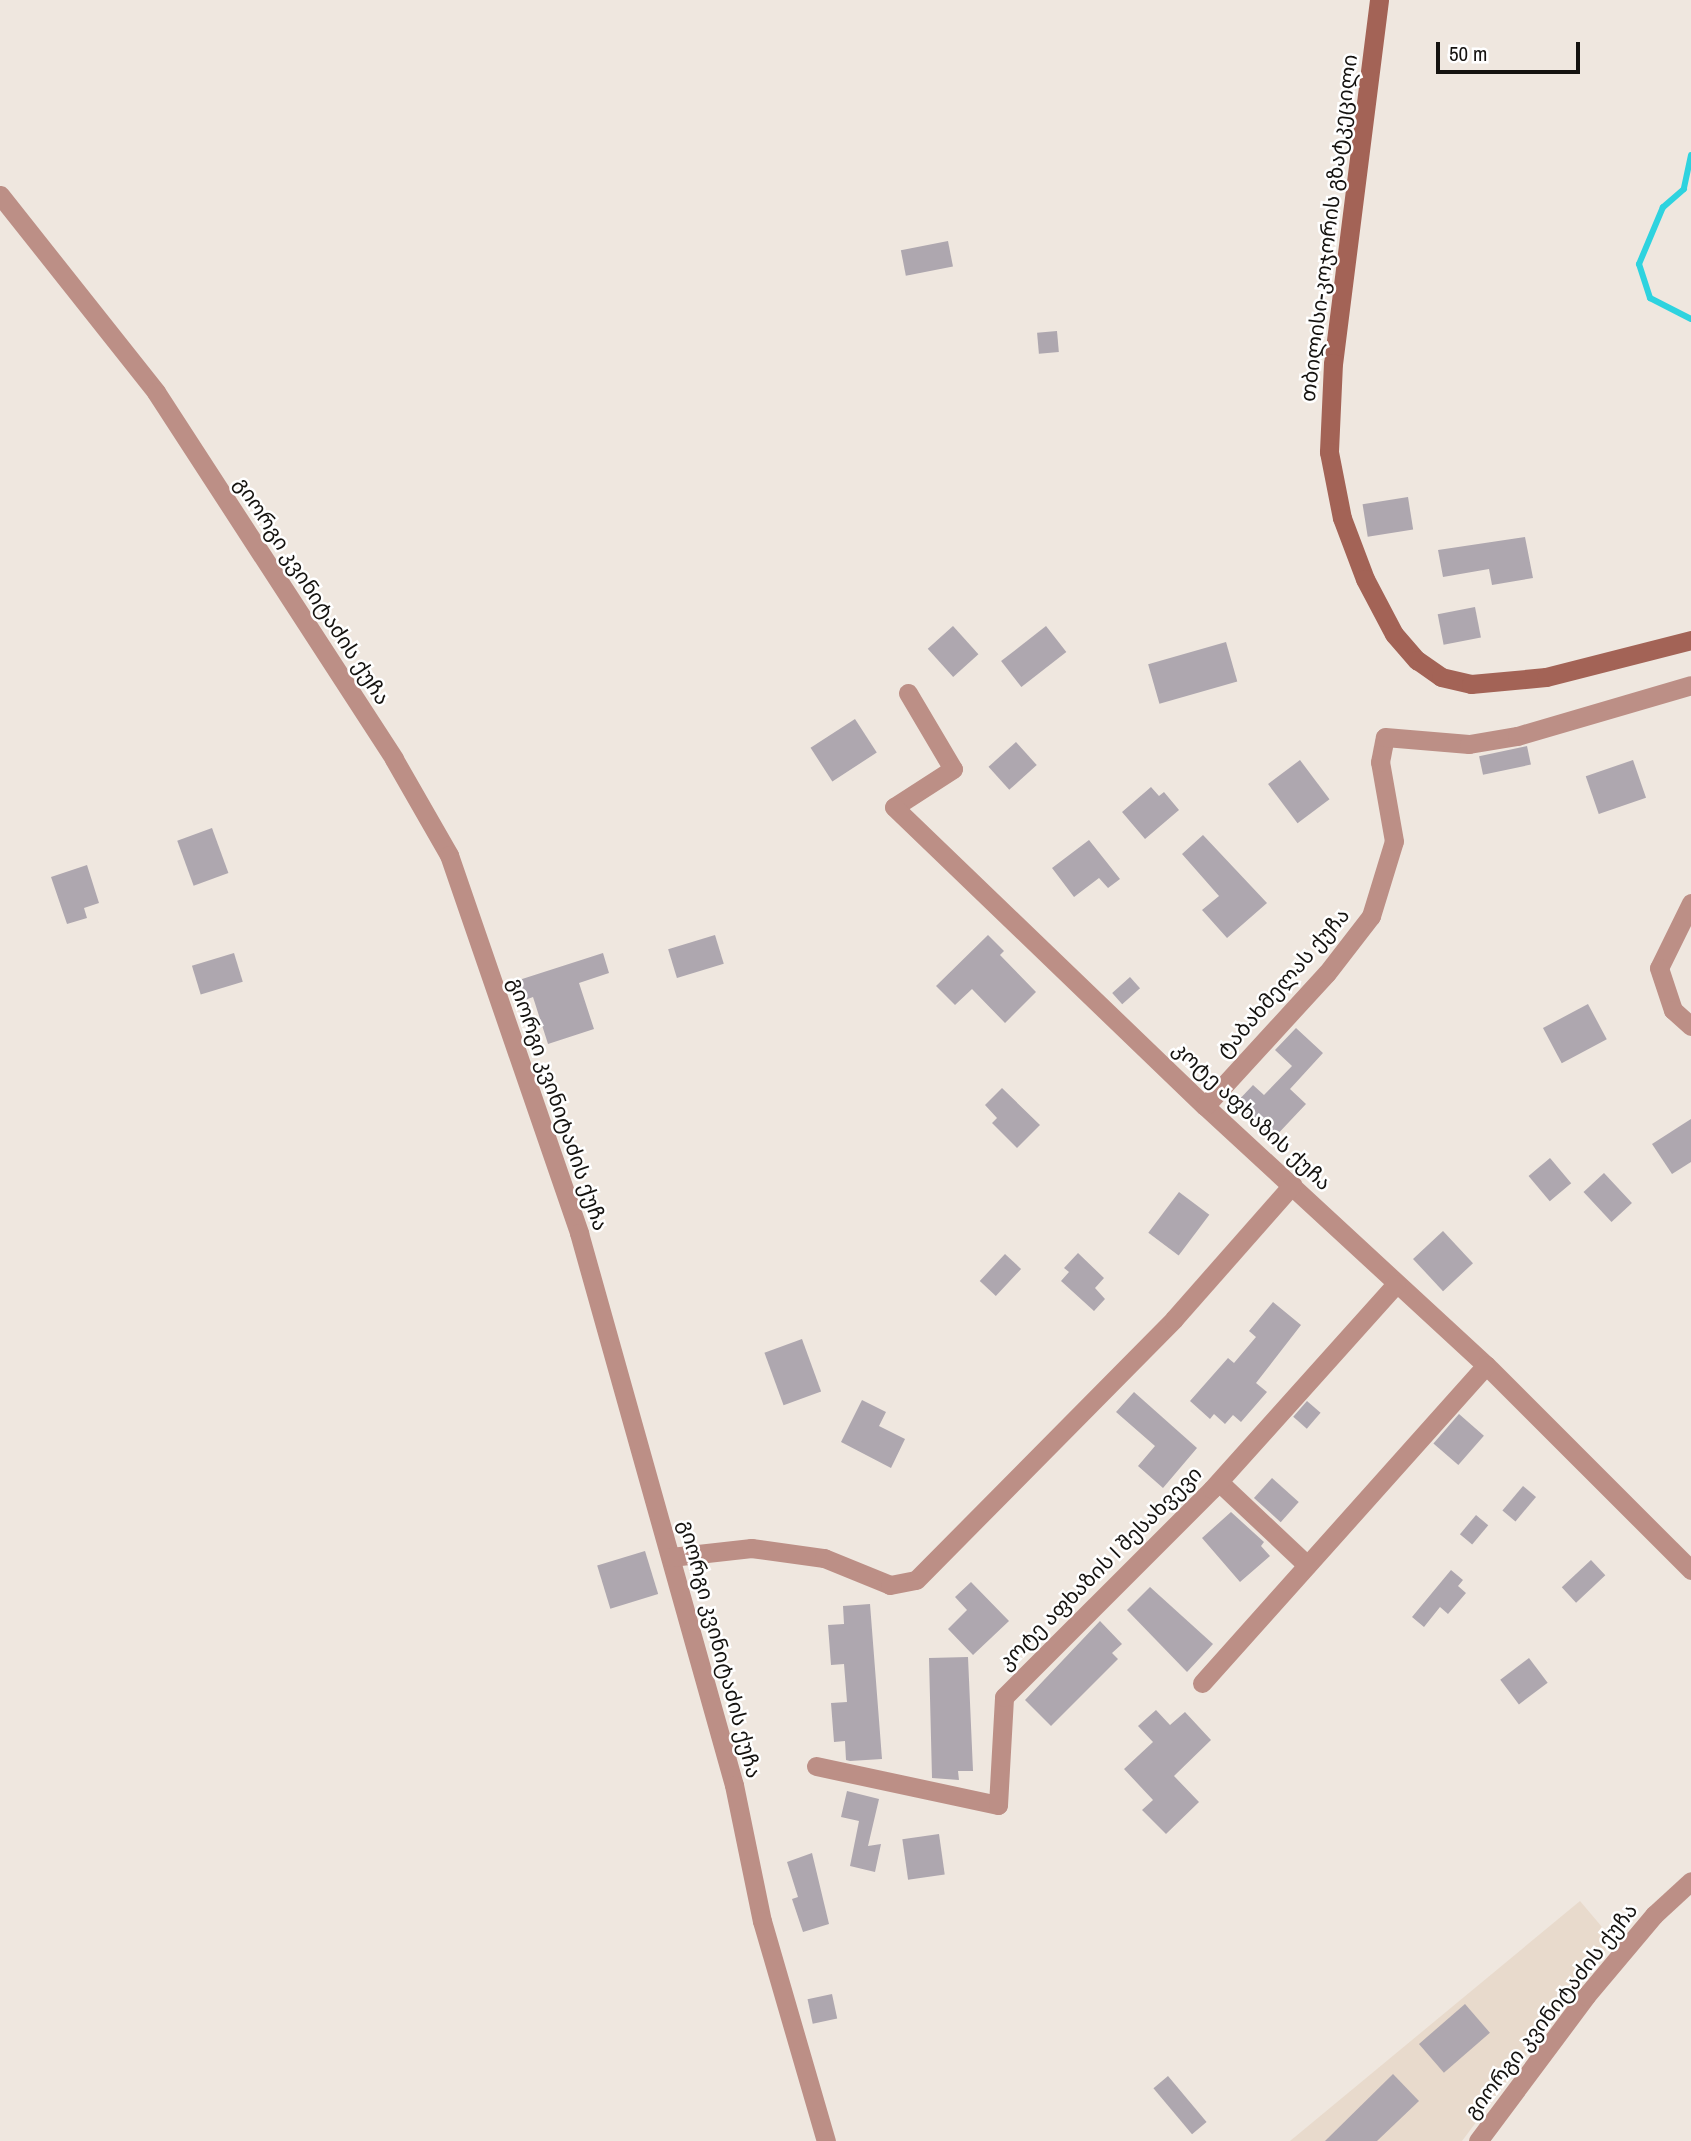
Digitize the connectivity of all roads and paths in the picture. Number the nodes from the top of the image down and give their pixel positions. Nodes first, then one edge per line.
1 (1379, 0) edge
2 (0, 195) edge
3 (1691, 640) edge
4 (1691, 685) edge
5 (908, 693) dead end
6 (1691, 903) edge
7 (1691, 1026) edge
8 (1205, 1106) junction
9 (1292, 1185) junction
10 (1396, 1284) junction
11 (1486, 1365) junction
12 (1219, 1482) junction
13 (671, 1558) junction
14 (1307, 1565) junction
15 (1691, 1570) edge
16 (1202, 1683) dead end
17 (817, 1766) dead end
18 (1691, 1881) edge
19 (826, 2141) edge
20 (1478, 2141) edge

1 - 3 main road, თბილისი-კოჯორის გზატკეცილი
2 - 13 street, გიორგი კვინიტაძის ქუჩა
4 - 8 street, ტაბახმელას ქუჩა
5 - 8 street, კოტე აფხაზის ქუჩა
6 - 7 street
8 - 9 street, კოტე აფხაზის ქუჩა
9 - 10 street, კოტე აფხაზის ქუჩა
9 - 13 street
10 - 11 street, კოტე აფხაზის ქუჩა
10 - 12 street, კოტე აფხაზის I შესახვევი
11 - 14 street
11 - 15 street, კოტე აფხაზის ქუჩა
12 - 14 street
12 - 17 street, კოტე აფხაზის I შესახვევი
13 - 19 street, გიორგი კვინიტაძის ქუჩა
14 - 16 street
18 - 20 street, გიორგი კვინიტაძის ქუჩა

